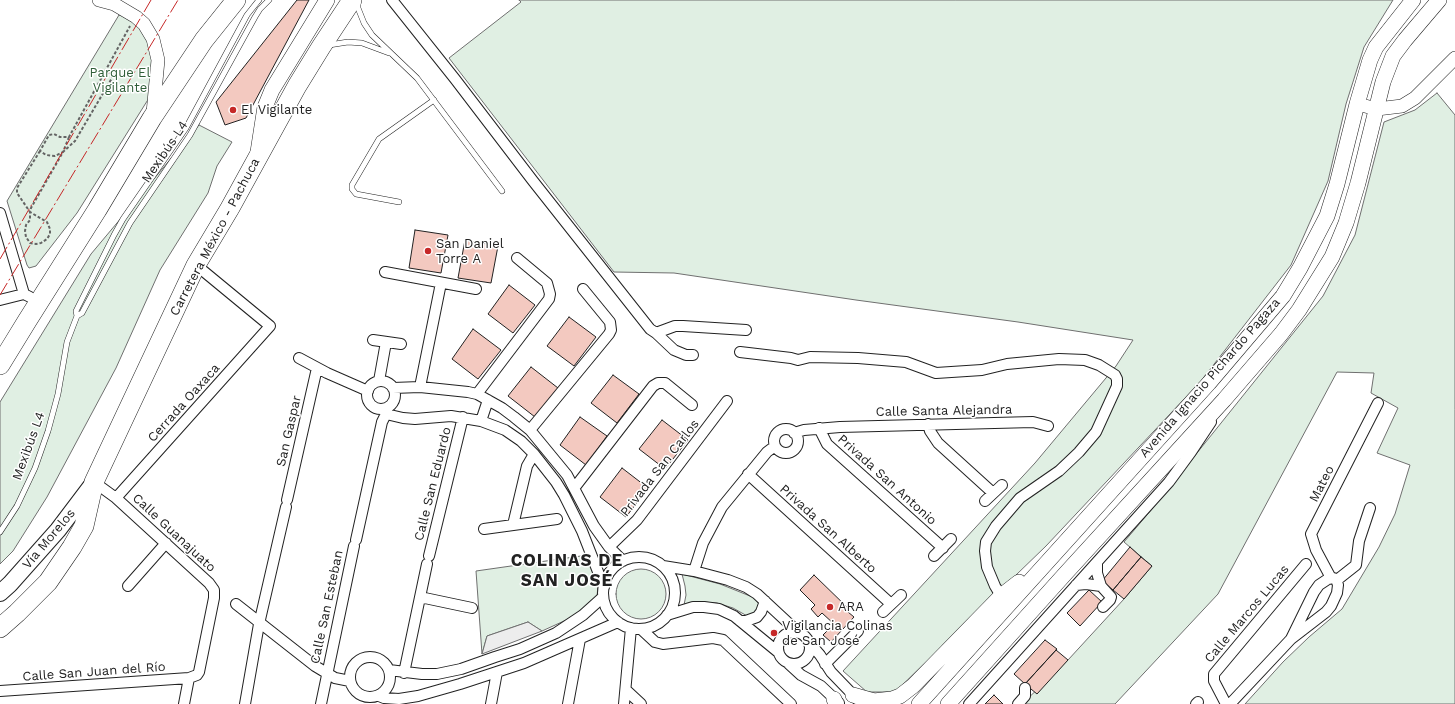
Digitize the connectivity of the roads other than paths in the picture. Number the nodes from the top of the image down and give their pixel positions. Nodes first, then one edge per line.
1 (99, 0) edge
2 (236, 0) edge
3 (259, 0) edge
4 (269, 0) edge
5 (327, 0) edge
6 (352, 0) edge
7 (358, 0) edge
8 (392, 0) edge
9 (1413, 0) edge
10 (1439, 0) edge
11 (321, 47) junction
12 (392, 54) junction
13 (1455, 58) edge
14 (434, 100) junction
15 (1357, 104) junction
16 (1377, 109) junction
17 (152, 118) junction
18 (257, 159) junction
19 (502, 191) dead end
20 (399, 202) dead end
21 (0, 217) edge
22 (516, 258) dead end
23 (196, 265) junction
24 (385, 272) dead end
25 (442, 283) junction
26 (476, 289) dead end
27 (583, 289) dead end
28 (32, 298) junction
29 (0, 300) edge
30 (77, 316) junction
31 (27, 321) junction
32 (746, 330) dead end
33 (656, 333) junction
34 (373, 340) dead end
35 (386, 342) junction
36 (401, 344) dead end
37 (0, 346) edge
38 (740, 352) dead end
39 (693, 355) dead end
40 (299, 358) dead end
41 (0, 366) edge
42 (317, 368) junction
43 (379, 382) junction
44 (420, 386) junction
45 (393, 388) junction
46 (368, 391) junction
47 (477, 394) junction
48 (488, 400) junction
49 (1224, 400) junction
50 (727, 401) dead end
51 (1378, 403) dead end
52 (692, 404) dead end
53 (385, 411) junction
54 (463, 417) junction
55 (481, 421) junction
56 (928, 424) junction
57 (1048, 426) dead end
58 (819, 428) junction
59 (530, 430) junction
60 (794, 433) junction
61 (775, 446) junction
62 (534, 454) junction
63 (748, 474) junction
64 (94, 482) junction
65 (1002, 485) dead end
66 (575, 487) junction
67 (993, 493) junction
68 (116, 498) junction
69 (985, 501) dead end
70 (1370, 508) dead end
71 (588, 513) junction
72 (576, 518) junction
73 (557, 519) dead end
74 (513, 525) junction
75 (484, 529) dead end
76 (0, 532) edge
77 (951, 539) dead end
78 (166, 543) junction
79 (609, 547) junction
80 (942, 548) junction
81 (934, 556) dead end
82 (1048, 560) junction
83 (622, 561) junction
84 (1096, 563) junction
85 (1306, 564) dead end
86 (663, 566) junction
87 (694, 571) junction
88 (1334, 579) junction
89 (1076, 585) junction
90 (128, 586) dead end
91 (1101, 586) junction
92 (603, 592) junction
93 (0, 593) edge
94 (901, 595) dead end
95 (1001, 596) junction
96 (420, 597) junction
97 (765, 601) junction
98 (236, 604) dead end
99 (891, 604) junction
100 (472, 608) dead end
101 (1103, 608) dead end
102 (883, 612) dead end
103 (667, 616) junction
104 (740, 621) junction
105 (618, 622) junction
106 (260, 624) junction
107 (0, 628) edge
108 (636, 628) junction
109 (858, 631) dead end
110 (799, 633) junction
111 (580, 639) junction
112 (1291, 639) junction
113 (808, 641) junction
114 (778, 652) junction
115 (789, 664) junction
116 (825, 664) junction
117 (389, 670) junction
118 (497, 672) junction
119 (404, 673) junction
120 (327, 674) junction
121 (189, 678) junction
122 (350, 681) junction
123 (1025, 688) dead end
124 (626, 690) junction
125 (0, 691) edge
126 (379, 696) junction
127 (858, 700) edge
128 (398, 701) edge
129 (837, 702) edge
130 (184, 704) edge
131 (245, 704) edge
132 (321, 704) edge
133 (492, 704) edge
134 (568, 704) edge
135 (624, 704) edge
136 (641, 704) edge
137 (791, 704) edge
138 (919, 704) edge
139 (948, 704) edge
140 (969, 704) edge
141 (1018, 704) edge
142 (1226, 704) edge
143 (1230, 704) edge

1 - 17 street
2 - 17 highway
3 - 30 lane, Mexibús L4
4 - 30 lane, Mexibús L4
5 - 18 main road
6 - 11 highway, Carretera México - Pachuca
7 - 12 lane
8 - 33 street
9 - 15 main road, Avenida Ignacio Pichardo Pagaza
10 - 16 main road, Avenida Ignacio Pichardo Pagaza
11 - 12 lane
11 - 18 highway, Carretera México - Pachuca
12 - 14 lane
13 - 16 street
14 - 19 lane
14 - 20 lane
15 - 16 street
15 - 82 main road, Avenida Ignacio Pichardo Pagaza
16 - 49 main road, Avenida Ignacio Pichardo Pagaza
17 - 28 highway
18 - 23 highway, Carretera México - Pachuca
21 - 28 street
22 - 47 street
23 - 64 highway, Carretera México - Pachuca
23 - 68 street, Cerrada Oaxaca
24 - 25 street
25 - 26 street
25 - 44 street
27 - 59 street
28 - 29 street
28 - 31 highway
30 - 76 lane, Mexibús L4
31 - 37 main road
31 - 41 highway
32 - 33 street
33 - 39 street
34 - 35 street
35 - 36 street
35 - 43 street
38 - 95 street
40 - 42 street
42 - 46 street
42 - 106 street, San Gaspar
43 - 45 street
43 - 46 street
44 - 45 street
44 - 47 street
45 - 53 street
46 - 53 street
47 - 48 street
48 - 55 street
48 - 59 street
49 - 84 street, Avenida Ignacio Pichardo Pagaza
49 - 139 main road, Avenida Ignacio Pichardo Pagaza
50 - 79 street, Privada San Carlos
51 - 88 street, Mateo
52 - 66 street
53 - 54 street
53 - 120 street, Calle San Esteban
54 - 55 street
54 - 96 street, Calle San Eduardo
55 - 62 street
56 - 57 street, Calle Santa Alejandra
56 - 58 street, Calle Santa Alejandra
56 - 67 street
58 - 60 street, Calle Santa Alejandra
58 - 80 street, Privada San Antonio
59 - 66 street
60 - 61 street
60 - 61 street
61 - 63 street
62 - 72 street
62 - 74 street
63 - 87 street
63 - 99 street, Privada San Alberto
64 - 68 street, Calle Guanajuato
64 - 93 main road, Vía Morelos
64 - 107 highway, Carretera México - Pachuca
65 - 67 street
66 - 71 street
67 - 69 street
68 - 78 street, Calle Guanajuato
70 - 88 street
71 - 72 street
71 - 79 street
72 - 92 street
73 - 74 street
74 - 75 street
77 - 80 street
78 - 90 street
78 - 121 street, Calle Guanajuato
79 - 83 street
80 - 81 street
82 - 95 main road
82 - 138 main road, Avenida Ignacio Pichardo Pagaza
83 - 86 street
83 - 92 street
84 - 89 street, Avenida Ignacio Pichardo Pagaza
84 - 91 street
85 - 142 street, Calle Marcos Lucas
86 - 87 street
86 - 103 street
87 - 97 street
88 - 112 street
88 - 112 street
89 - 91 street
89 - 140 street, Avenida Ignacio Pichardo Pagaza
91 - 101 street
92 - 105 street
92 - 119 street
94 - 99 street
95 - 127 main road
96 - 100 street
96 - 119 street, Calle San Eduardo
97 - 104 street
97 - 110 street
98 - 106 street
99 - 102 street
103 - 104 street
103 - 108 street
104 - 114 street
105 - 108 street
105 - 111 street
106 - 120 street
106 - 131 street, San Gaspar
108 - 124 street
108 - 137 street
109 - 116 street
110 - 113 street
110 - 114 street
111 - 118 street
111 - 134 street
112 - 143 street
113 - 115 street
113 - 116 street
114 - 115 street
115 - 129 street
116 - 127 street
117 - 119 street
117 - 122 street
117 - 126 street
118 - 128 street
118 - 133 street
120 - 122 street
120 - 132 street, Calle San Esteban
121 - 125 street, Calle San Juan del Río
121 - 130 street, Calle Guanajuato
122 - 126 street
123 - 141 street
124 - 135 street
124 - 136 street
126 - 128 street

